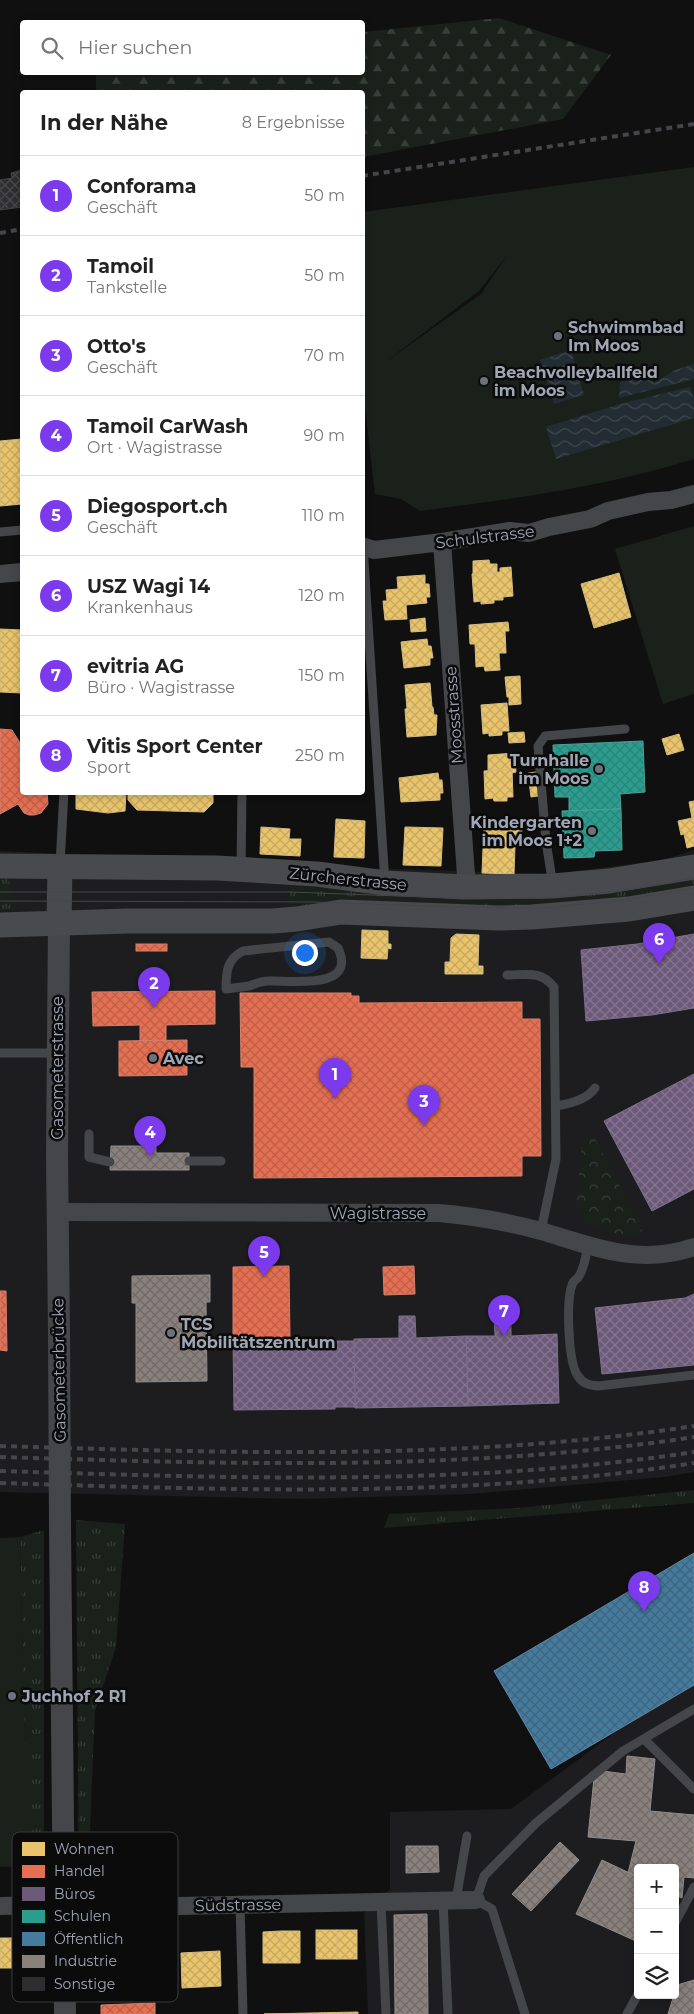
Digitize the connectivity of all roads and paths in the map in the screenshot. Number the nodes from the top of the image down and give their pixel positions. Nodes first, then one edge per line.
1 (694, 494) edge
2 (20, 530) edge
3 (0, 532) edge
4 (442, 542) junction
5 (365, 547) edge
6 (20, 572) edge
7 (0, 574) edge
8 (365, 577) edge
9 (625, 729) dead end
10 (64, 795) edge
11 (242, 795) edge
12 (0, 866) edge
13 (60, 867) junction
14 (694, 868) edge
15 (241, 870) junction
16 (385, 883) junction
17 (552, 886) junction
18 (464, 887) junction
19 (694, 898) edge
20 (58, 923) junction
21 (0, 925) edge
22 (507, 975) dead end
23 (314, 980) joint
24 (0, 1053) edge
25 (57, 1053) junction
26 (594, 1088) dead end
27 (556, 1106) junction
28 (88, 1134) dead end
29 (221, 1160) dead end
30 (189, 1161) dead end
31 (110, 1162) dead end
32 (57, 1212) junction
33 (541, 1231) junction
34 (588, 1246) junction
35 (694, 1247) edge
36 (694, 1375) edge
37 (694, 1709) edge
38 (644, 1738) junction
39 (694, 1789) edge
40 (62, 1832) edge
41 (467, 1836) dead end
42 (694, 1887) edge
43 (450, 1900) junction
44 (476, 1900) junction
45 (381, 1902) junction
46 (240, 1904) junction
47 (178, 1906) edge
48 (679, 1915) edge
49 (635, 1999) edge
50 (243, 2014) edge
51 (386, 2014) edge
52 (448, 2014) edge
53 (525, 2014) edge
54 (627, 2014) edge

1 - 4 street, Schulstrasse
2 - 3 lane
4 - 5 street, Schulstrasse
4 - 18 street, Moosstrasse
6 - 7 street
8 - 16 lane
9 - 17 lane
10 - 13 lane
11 - 15 lane
12 - 13 main road, Zürcherstrasse
13 - 15 main road, Zürcherstrasse
13 - 20 main road
14 - 17 main road, Zürcherstrasse
15 - 16 main road, Zürcherstrasse
16 - 18 main road, Zürcherstrasse
17 - 18 main road, Zürcherstrasse
19 - 20 main road, Zürcherstrasse
20 - 21 main road, Zürcherstrasse
20 - 25 street, Gasometerstrasse
22 - 27 lane
23 - 23 lane
24 - 25 lane
25 - 32 street, Gasometerstrasse
26 - 27 lane
27 - 33 lane
28 - 31 lane
29 - 30 lane
32 - 33 street, Wagistrasse
32 - 40 street, Gasometerbrücke, bridge
33 - 34 street, Wagistrasse
34 - 35 street, Wagistrasse
34 - 36 lane
37 - 38 lane
38 - 39 lane
38 - 44 lane
41 - 43 lane
42 - 48 lane
43 - 44 street, Südstrasse
43 - 45 street, Südstrasse
43 - 52 lane
44 - 53 lane
45 - 46 street, Südstrasse
45 - 51 lane
46 - 47 street, Südstrasse
46 - 50 lane
49 - 54 lane

